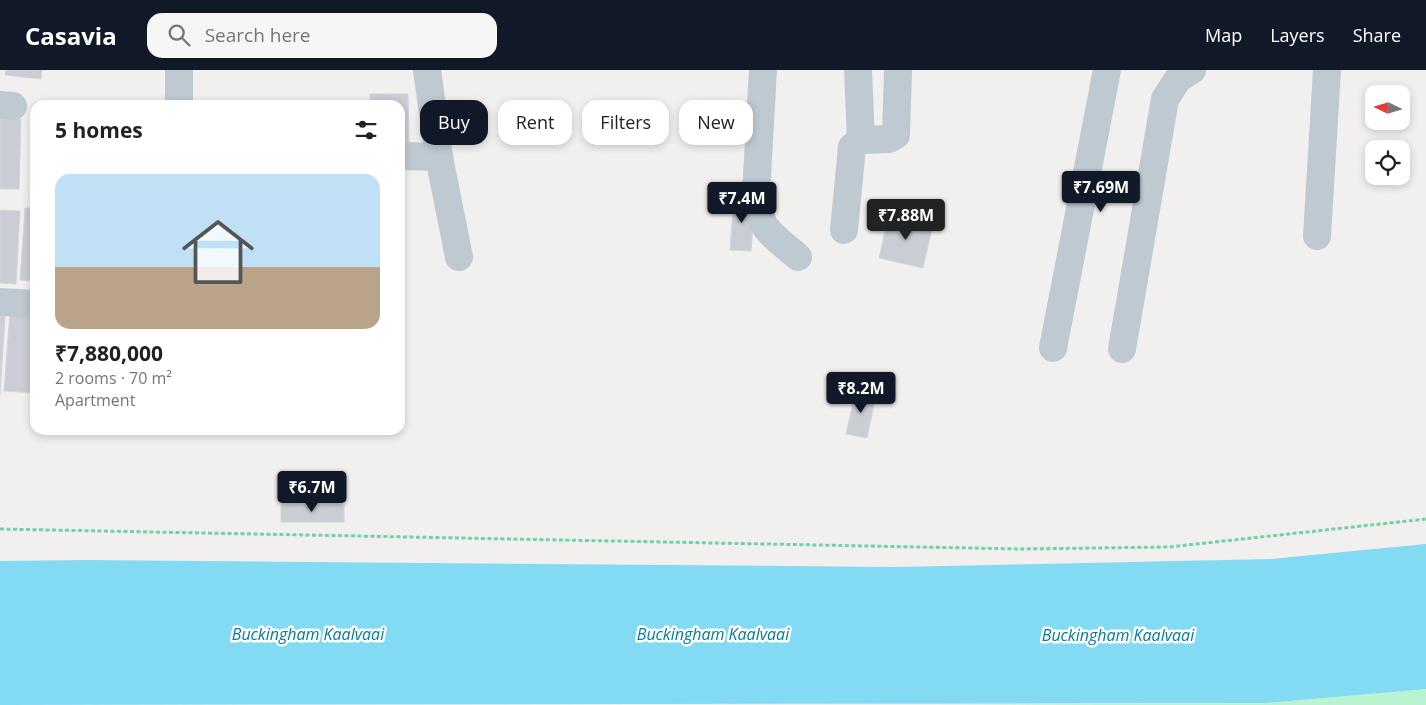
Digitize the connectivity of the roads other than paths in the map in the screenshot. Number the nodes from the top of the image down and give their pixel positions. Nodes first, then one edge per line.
1 (179, 70) edge
2 (427, 70) edge
3 (762, 70) edge
4 (858, 70) edge
5 (898, 70) edge
6 (1107, 70) edge
7 (1192, 70) edge
8 (1327, 70) edge
9 (179, 100) edge
10 (861, 140) junction
11 (405, 156) edge
12 (439, 157) junction
13 (844, 230) dead end
14 (1317, 236) dead end
15 (459, 257) dead end
16 (798, 257) dead end
17 (0, 302) edge
18 (30, 304) edge
19 (1053, 348) dead end
20 (1122, 349) dead end

1 - 9 street
2 - 12 street
3 - 16 street
4 - 10 street
5 - 10 street
6 - 19 street
7 - 20 street
8 - 14 street
10 - 13 street
11 - 12 street
12 - 15 street
17 - 18 street

